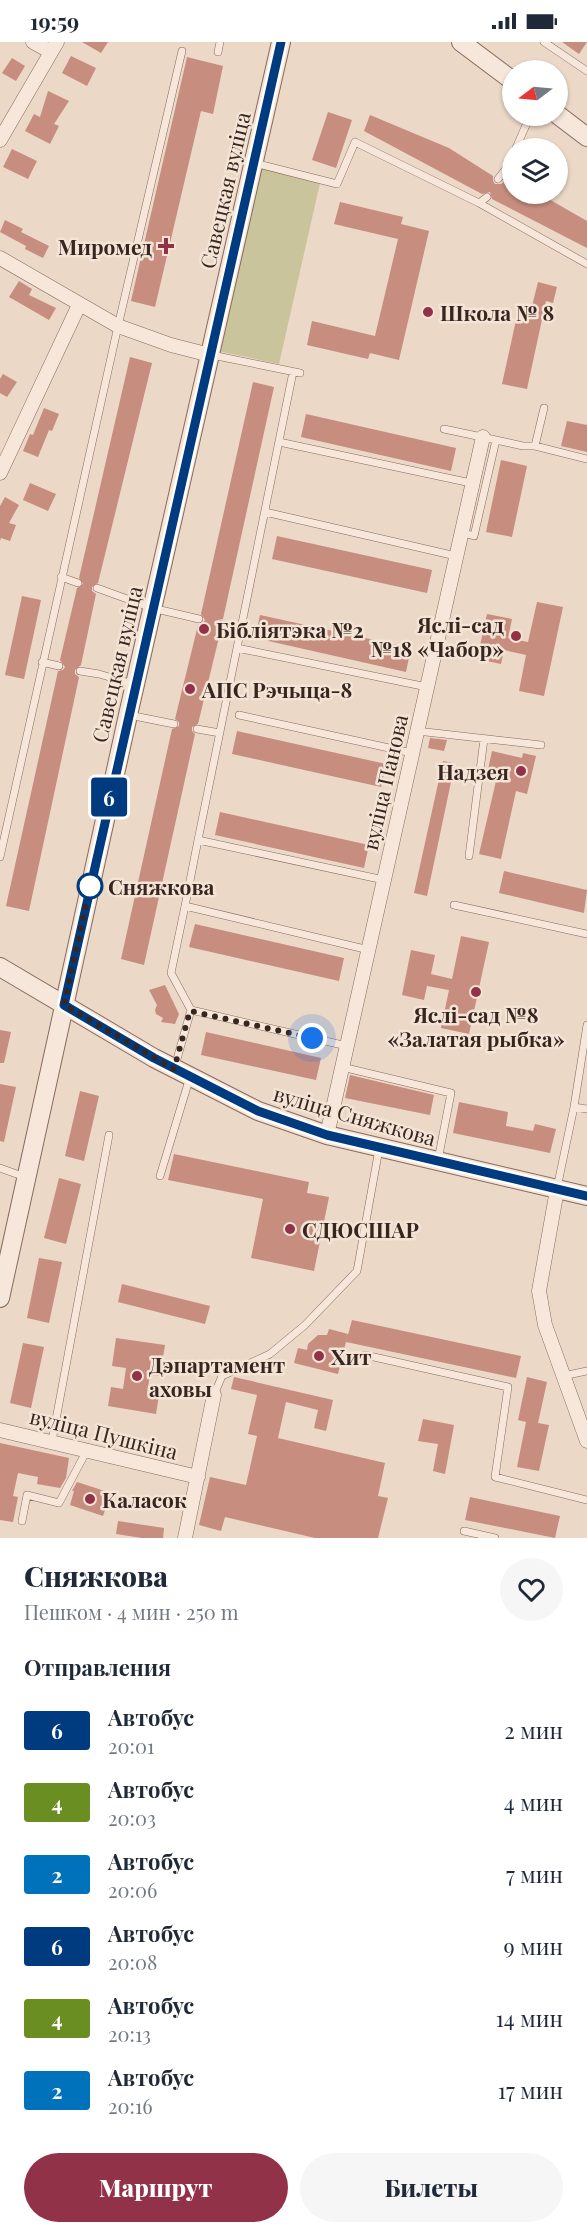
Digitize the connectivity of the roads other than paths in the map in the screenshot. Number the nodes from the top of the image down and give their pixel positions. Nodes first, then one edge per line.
1 (33, 42) edge
2 (220, 42) edge
3 (281, 42) edge
4 (461, 42) edge
5 (544, 42) edge
6 (54, 47) edge
7 (182, 51) dead end
8 (218, 52) dead end
9 (587, 71) edge
10 (502, 73) edge
11 (568, 123) edge
12 (587, 137) edge
13 (0, 140) edge
14 (252, 163) junction
15 (502, 174) edge
16 (498, 179) dead end
17 (487, 197) dead end
18 (479, 203) junction
19 (0, 258) edge
20 (587, 264) edge
21 (79, 305) junction
22 (117, 326) junction
23 (210, 355) junction
24 (544, 408) dead end
25 (444, 429) dead end
26 (489, 439) junction
27 (279, 442) junction
28 (535, 446) junction
29 (587, 459) edge
30 (0, 473) edge
31 (471, 483) junction
32 (265, 512) junction
33 (461, 532) junction
34 (456, 556) junction
35 (61, 577) junction
36 (78, 583) dead end
37 (97, 588) dead end
38 (152, 608) junction
39 (200, 619) dead end
40 (222, 624) dead end
41 (241, 629) junction
42 (237, 648) junction
43 (42, 662) junction
44 (59, 666) dead end
45 (80, 671) dead end
46 (135, 685) junction
47 (427, 687) junction
48 (128, 715) junction
49 (239, 715) dead end
50 (174, 724) dead end
51 (197, 729) dead end
52 (417, 731) junction
53 (220, 733) junction
54 (484, 739) junction
55 (541, 745) dead end
56 (412, 753) junction
57 (198, 840) junction
58 (469, 856) dead end
59 (0, 857) edge
60 (384, 880) junction
61 (454, 905) dead end
62 (185, 906) junction
63 (587, 934) edge
64 (369, 950) junction
65 (0, 967) edge
66 (64, 1005) junction
67 (190, 1011) junction
68 (587, 1025) edge
69 (347, 1046) junction
70 (342, 1067) junction
71 (182, 1073) junction
72 (574, 1107) junction
73 (587, 1109) edge
74 (109, 1135) dead end
75 (327, 1135) junction
76 (379, 1148) junction
77 (438, 1161) junction
78 (0, 1168) edge
79 (160, 1176) dead end
80 (25, 1177) junction
81 (557, 1190) junction
82 (587, 1196) edge
83 (0, 1298) edge
84 (365, 1355) dead end
85 (587, 1371) edge
86 (563, 1376) junction
87 (214, 1395) joint
88 (0, 1430) edge
89 (52, 1441) junction
90 (587, 1441) edge
91 (87, 1450) junction
92 (198, 1478) junction
93 (587, 1500) edge
94 (22, 1521) dead end
95 (464, 1531) dead end
96 (185, 1538) edge
97 (495, 1538) edge

1 - 6 street
2 - 8 lane
3 - 14 street, Савецкая вуліца
4 - 10 street
5 - 9 lane
6 - 13 street
7 - 22 lane
11 - 12 street
14 - 18 lane
14 - 23 street, Савецкая вуліца
15 - 16 lane
17 - 18 lane
18 - 20 lane
19 - 21 street
21 - 22 street
21 - 30 street
22 - 23 street
22 - 35 lane
23 - 27 lane
23 - 38 street, Савецкая вуліца
24 - 28 lane
25 - 26 lane
26 - 28 lane
26 - 31 street, вуліца Панова
26 - 33 lane
27 - 31 lane
27 - 32 lane
28 - 29 lane
31 - 33 street, вуліца Панова
32 - 34 lane
32 - 41 lane
33 - 34 street, вуліца Панова
34 - 47 street, вуліца Панова
35 - 36 lane
35 - 43 lane
37 - 38 lane
38 - 39 lane
38 - 46 street, Савецкая вуліца
40 - 41 lane
41 - 42 lane
42 - 47 lane
42 - 53 lane
43 - 44 lane
43 - 59 lane
45 - 46 lane
46 - 48 street, Савецкая вуліца
47 - 52 street, вуліца Панова
48 - 50 lane
48 - 66 street, Савецкая вуліца
49 - 56 lane
51 - 53 lane
52 - 54 lane
52 - 56 street, вуліца Панова
53 - 57 lane
54 - 55 lane
54 - 58 lane
56 - 60 street, вуліца Панова
57 - 60 lane
57 - 62 lane
60 - 64 street, вуліца Панова
61 - 63 lane
62 - 64 lane
62 - 67 lane
64 - 69 street, вуліца Панова
65 - 66 street, вуліца Сняжкова
66 - 71 street, вуліца Сняжкова
66 - 80 street, Савецкая вуліца
67 - 69 lane
67 - 71 lane
68 - 72 lane
69 - 70 street, вуліца Панова
70 - 75 street, вуліца Панова
70 - 77 lane
71 - 75 street, вуліца Сняжкова
71 - 79 lane
72 - 73 lane
72 - 81 lane
74 - 89 lane
75 - 76 street, вуліца Сняжкова
76 - 77 street, вуліца Сняжкова
76 - 87 lane
77 - 81 street, вуліца Сняжкова
78 - 80 lane
80 - 83 street, Савецкая вуліца
81 - 82 street, вуліца Сняжкова
81 - 86 street
84 - 93 lane
85 - 86 lane
86 - 90 street
87 - 92 street
88 - 89 street, вуліца Пушкіна
89 - 91 street, вуліца Пушкіна
91 - 92 street, вуліца Пушкіна
91 - 94 lane
92 - 96 street
95 - 97 lane

